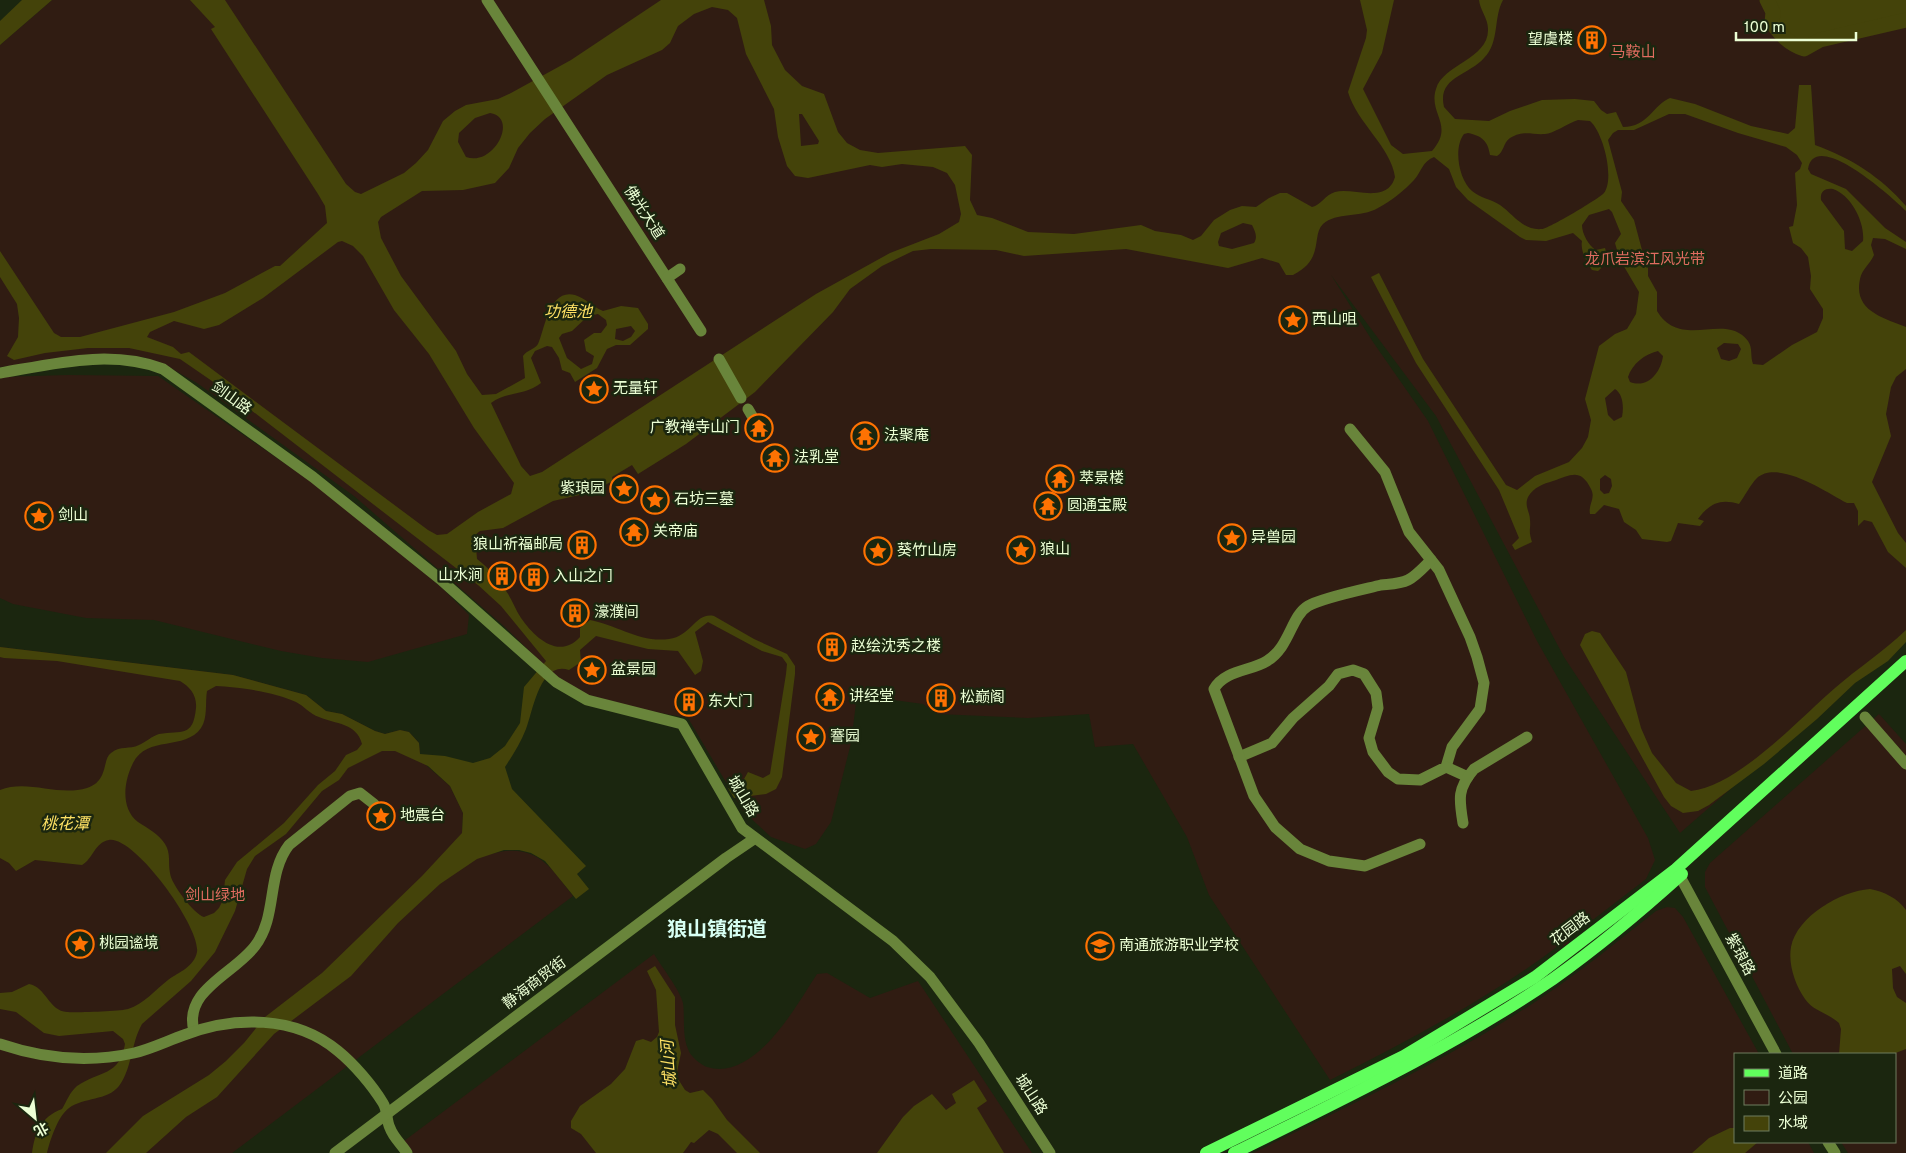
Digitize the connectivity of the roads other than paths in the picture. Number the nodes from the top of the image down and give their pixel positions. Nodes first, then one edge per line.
1 (487, 0) edge
2 (680, 269) dead end
3 (667, 278) junction
4 (701, 330) dead end
5 (719, 359) dead end
6 (0, 372) edge
7 (741, 398) dead end
8 (748, 409) dead end
9 (755, 421) dead end
10 (1350, 429) dead end
11 (410, 557) joint
12 (1431, 560) junction
13 (1906, 661) edge
14 (1906, 667) edge
15 (1865, 717) dead end
16 (1527, 737) dead end
17 (1240, 757) junction
18 (1906, 764) edge
19 (1446, 767) junction
20 (1468, 776) junction
21 (374, 804) dead end
22 (1463, 823) dead end
23 (754, 839) junction
24 (1420, 844) dead end
25 (1678, 872) junction
26 (194, 1031) junction
27 (0, 1044) edge
28 (1775, 1053) edge
29 (388, 1113) junction
30 (335, 1153) edge
31 (407, 1153) edge
32 (1050, 1153) edge
33 (1206, 1153) edge
34 (1234, 1153) edge

1 - 3 street, 佛光大道
2 - 3 street
3 - 4 street, 佛光大道
5 - 7 street
6 - 11 street, 剑山路
8 - 9 street
10 - 12 street
11 - 23 street, 城山路
12 - 17 street
12 - 19 street
13 - 25 main road, 花园路
14 - 25 main road, 花园路
15 - 18 street
16 - 20 street
17 - 19 street
17 - 24 street
19 - 20 street
20 - 22 street
21 - 26 street
23 - 29 street, 静海商贸街
23 - 32 street, 城山路
25 - 28 street, 紫琅路
25 - 33 main road, 花园路
25 - 34 main road, 花园路
26 - 27 street
26 - 29 street
29 - 30 street, 静海商贸街
29 - 31 street

